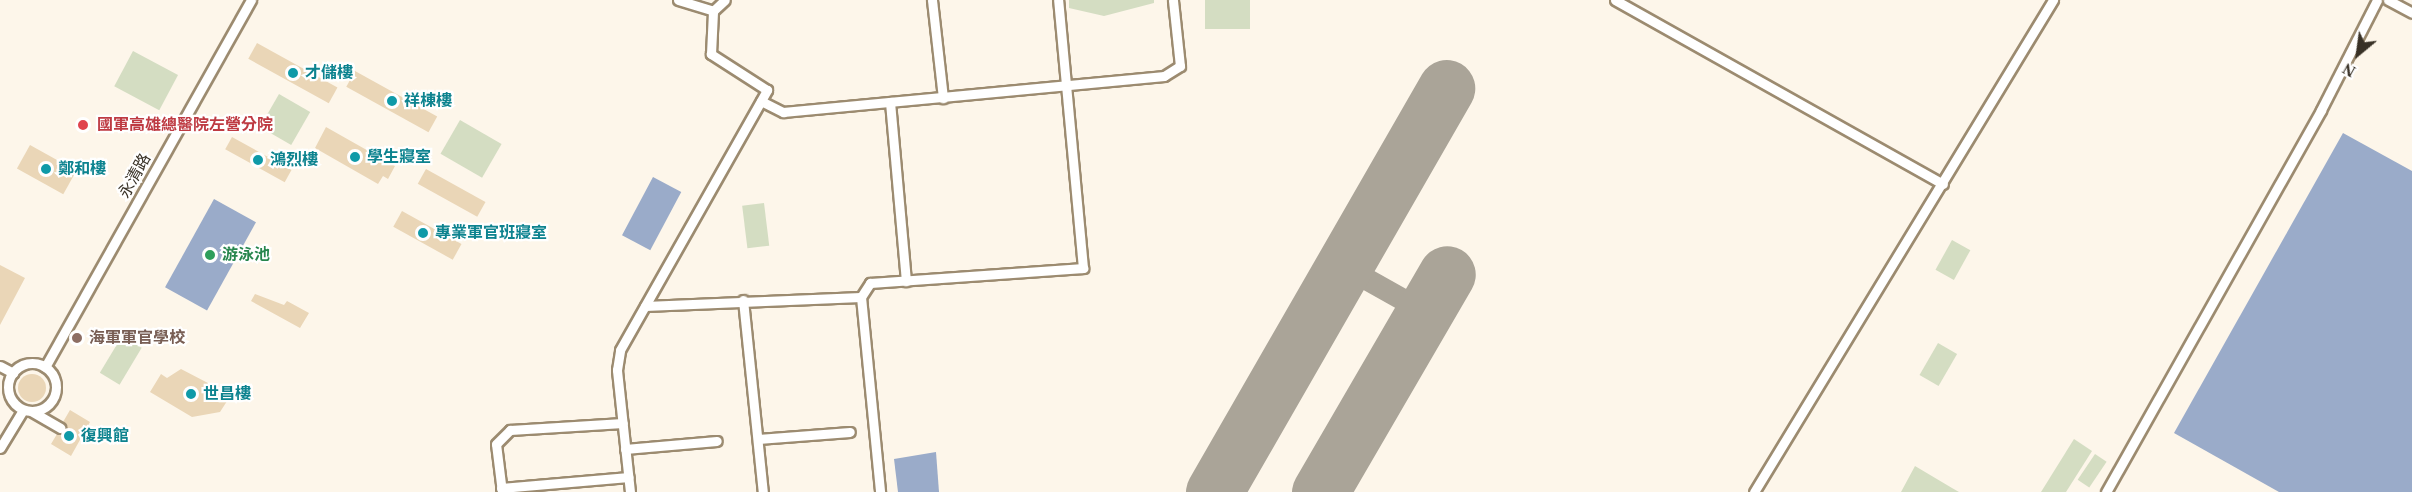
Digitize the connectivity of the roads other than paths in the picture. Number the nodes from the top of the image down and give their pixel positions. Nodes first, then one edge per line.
1 (251, 0) edge
2 (678, 0) edge
3 (726, 0) edge
4 (932, 0) edge
5 (1058, 0) edge
6 (1173, 0) edge
7 (1615, 0) edge
8 (2053, 0) edge
9 (2376, 0) edge
10 (2388, 0) edge
11 (713, 11) junction
12 (2412, 13) edge
13 (1066, 85) junction
14 (943, 98) junction
15 (761, 101) junction
16 (891, 102) junction
17 (1943, 184) junction
18 (906, 281) junction
19 (861, 297) junction
20 (743, 300) junction
21 (645, 306) junction
22 (0, 366) edge
23 (45, 367) junction
24 (13, 373) junction
25 (27, 410) junction
26 (622, 423) junction
27 (60, 428) dead end
28 (850, 432) dead end
29 (758, 439) junction
30 (717, 441) dead end
31 (0, 448) edge
32 (625, 449) junction
33 (629, 477) junction
34 (501, 490) edge
35 (630, 492) edge
36 (763, 492) edge
37 (880, 492) edge
38 (1754, 492) edge
39 (2106, 492) edge

1 - 23 street, 永清路
2 - 11 street
3 - 11 street
4 - 14 street
5 - 13 street
6 - 13 street
7 - 17 street
8 - 17 street
9 - 39 street
10 - 12 street
11 - 15 street
13 - 14 street
13 - 18 street
14 - 16 street
15 - 16 street
15 - 21 street
16 - 18 street
17 - 38 street
18 - 19 street
19 - 20 street
19 - 37 street
20 - 21 street
20 - 29 street
21 - 26 street
22 - 24 street
23 - 24 street
23 - 25 street
24 - 25 street
25 - 27 street
25 - 31 street
26 - 32 street
26 - 34 street
28 - 29 street
29 - 36 street
30 - 32 street
32 - 33 street
33 - 34 street
33 - 35 street

